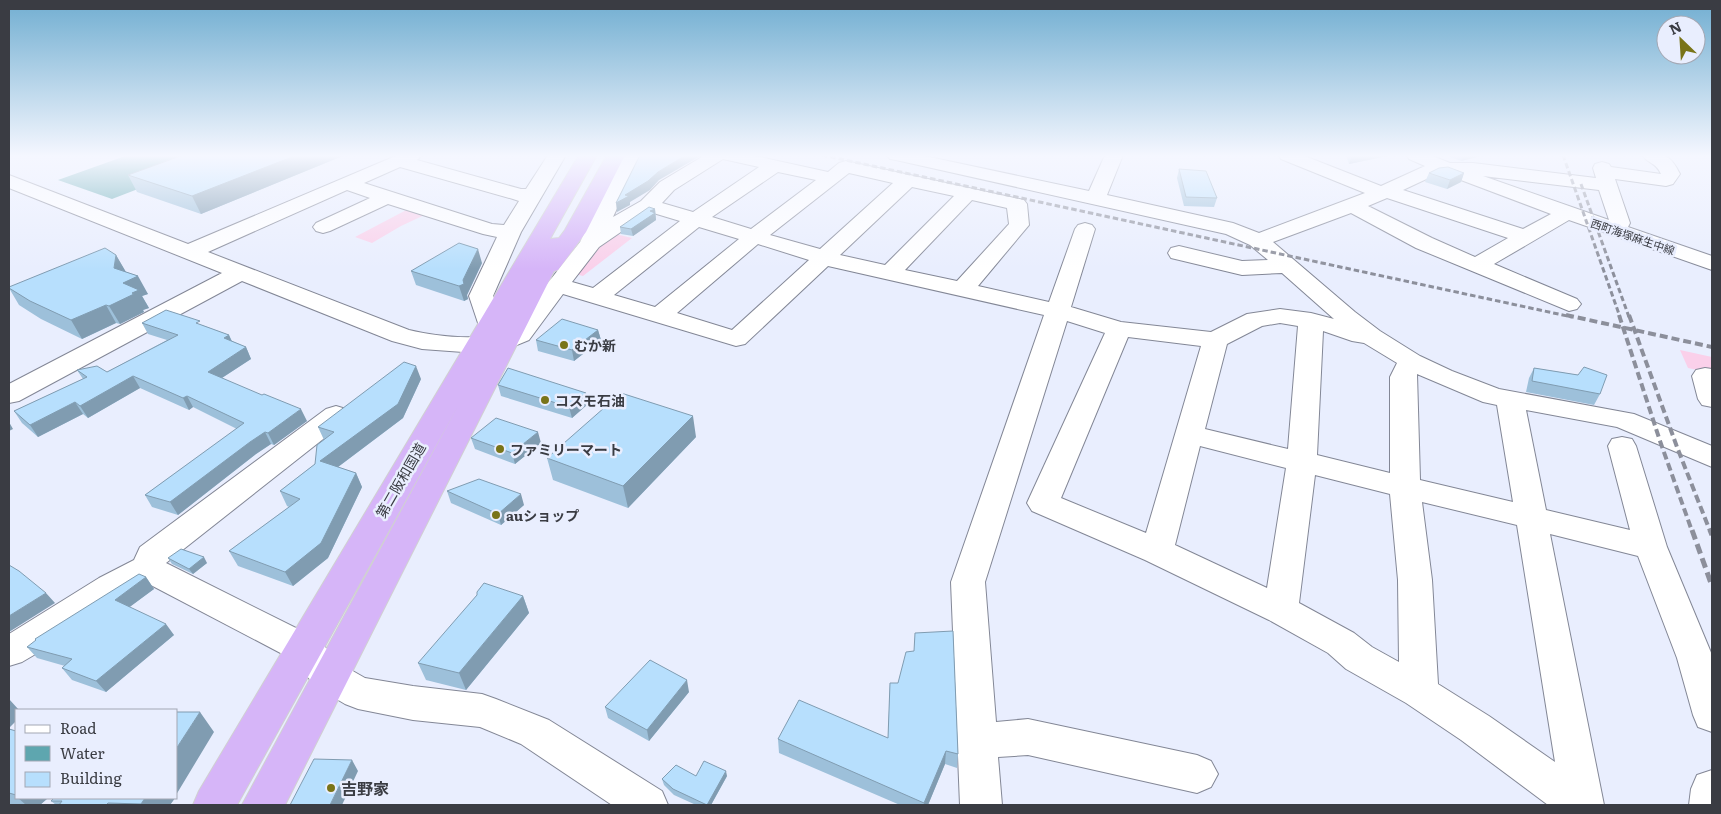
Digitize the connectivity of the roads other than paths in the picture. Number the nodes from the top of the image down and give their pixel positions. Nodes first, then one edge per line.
1 (39, 193) edge
2 (326, 193) edge
3 (375, 193) edge
4 (514, 193) edge
5 (553, 193) edge
6 (561, 193) edge
7 (568, 193) edge
8 (576, 193) edge
9 (581, 193) edge
10 (589, 193) edge
11 (660, 193) edge
12 (734, 193) edge
13 (811, 193) edge
14 (894, 193) edge
15 (968, 193) joint
16 (1077, 193) edge
17 (1098, 193) edge
18 (1382, 193) edge
19 (1387, 193) edge
20 (1513, 193) edge
21 (1610, 193) edge
22 (387, 197) junction
23 (1096, 197) junction
24 (648, 205) junction
25 (1352, 206) junction
26 (1567, 213) junction
27 (696, 219) junction
28 (323, 226) dead end
29 (550, 227) junction
30 (1609, 228) junction
31 (1086, 229) dead end
32 (755, 236) junction
33 (1525, 237) junction
34 (1258, 240) junction
35 (189, 252) junction
36 (1179, 253) dead end
37 (826, 256) junction
38 (1712, 263) edge
39 (1477, 265) junction
40 (1288, 266) junction
41 (240, 273) junction
42 (890, 273) junction
43 (549, 282) junction
44 (962, 290) junction
45 (595, 298) junction
46 (1569, 304) dead end
47 (1058, 311) junction
48 (659, 316) junction
49 (1311, 320) junction
50 (1119, 329) junction
51 (491, 337) junction
52 (1215, 340) junction
53 (1384, 344) junction
54 (1411, 361) junction
55 (1712, 377) edge
56 (9, 395) edge
57 (1510, 399) junction
58 (1712, 399) edge
59 (336, 415) edge
60 (1189, 434) junction
61 (1635, 438) junction
62 (1712, 457) edge
63 (1302, 462) junction
64 (1405, 487) junction
65 (1532, 518) junction
66 (1651, 547) junction
67 (1157, 551) junction
68 (147, 568) junction
69 (1281, 610) junction
70 (303, 648) junction
71 (9, 651) edge
72 (331, 677) junction
73 (1419, 692) junction
74 (1712, 715) edge
75 (977, 740) junction
76 (1197, 774) dead end
77 (1712, 789) edge
78 (214, 805) edge
79 (262, 805) edge
80 (647, 805) edge
81 (981, 805) edge
82 (1582, 805) edge
83 (1710, 805) edge

1 - 35 street
2 - 35 street
3 - 22 street
4 - 29 street
5 - 29 street
6 - 29 highway
7 - 29 highway, 第二阪和国道
8 - 29 highway, 第二阪和国道
9 - 29 highway
10 - 29 street
11 - 24 street
12 - 27 street
13 - 32 street
14 - 37 street
15 - 42 street
15 - 44 street
16 - 23 street
17 - 23 street
18 - 25 street
19 - 33 street
20 - 26 street, 西町海塚麻生中線
21 - 30 street
22 - 28 street
22 - 29 street
23 - 34 street
24 - 27 street
24 - 29 street
25 - 34 street
25 - 39 street
26 - 30 street, 西町海塚麻生中線
26 - 33 street
27 - 32 street
27 - 45 street
29 - 43 highway, 第二阪和国道
29 - 51 highway, 第二阪和国道
30 - 38 street, 西町海塚麻生中線
31 - 47 street
32 - 37 street
32 - 48 street
33 - 39 street
34 - 40 street
35 - 41 street
36 - 40 street
37 - 42 street
37 - 48 street
39 - 46 street
40 - 53 street
41 - 51 street
41 - 56 street
42 - 44 street
43 - 45 street
43 - 51 highway, 第二阪和国道
44 - 47 street
45 - 48 street
47 - 50 street
47 - 75 street
49 - 52 street
49 - 53 street
49 - 63 street
50 - 52 street
50 - 67 street
51 - 70 highway, 第二阪和国道
51 - 72 highway, 第二阪和国道
52 - 60 street
53 - 54 street
54 - 57 street
54 - 64 street
55 - 58 street
57 - 61 street
57 - 65 street
59 - 68 street
60 - 63 street
60 - 67 street
61 - 62 street
61 - 66 street
63 - 64 street
63 - 69 street
64 - 65 street
64 - 73 street
65 - 66 street
65 - 82 street
66 - 74 street
67 - 69 street
68 - 70 street
68 - 71 street
69 - 73 street
70 - 72 street
70 - 78 highway, 第二阪和国道
72 - 79 highway, 第二阪和国道
72 - 80 street
73 - 82 street
75 - 76 street
75 - 81 street
77 - 83 street

